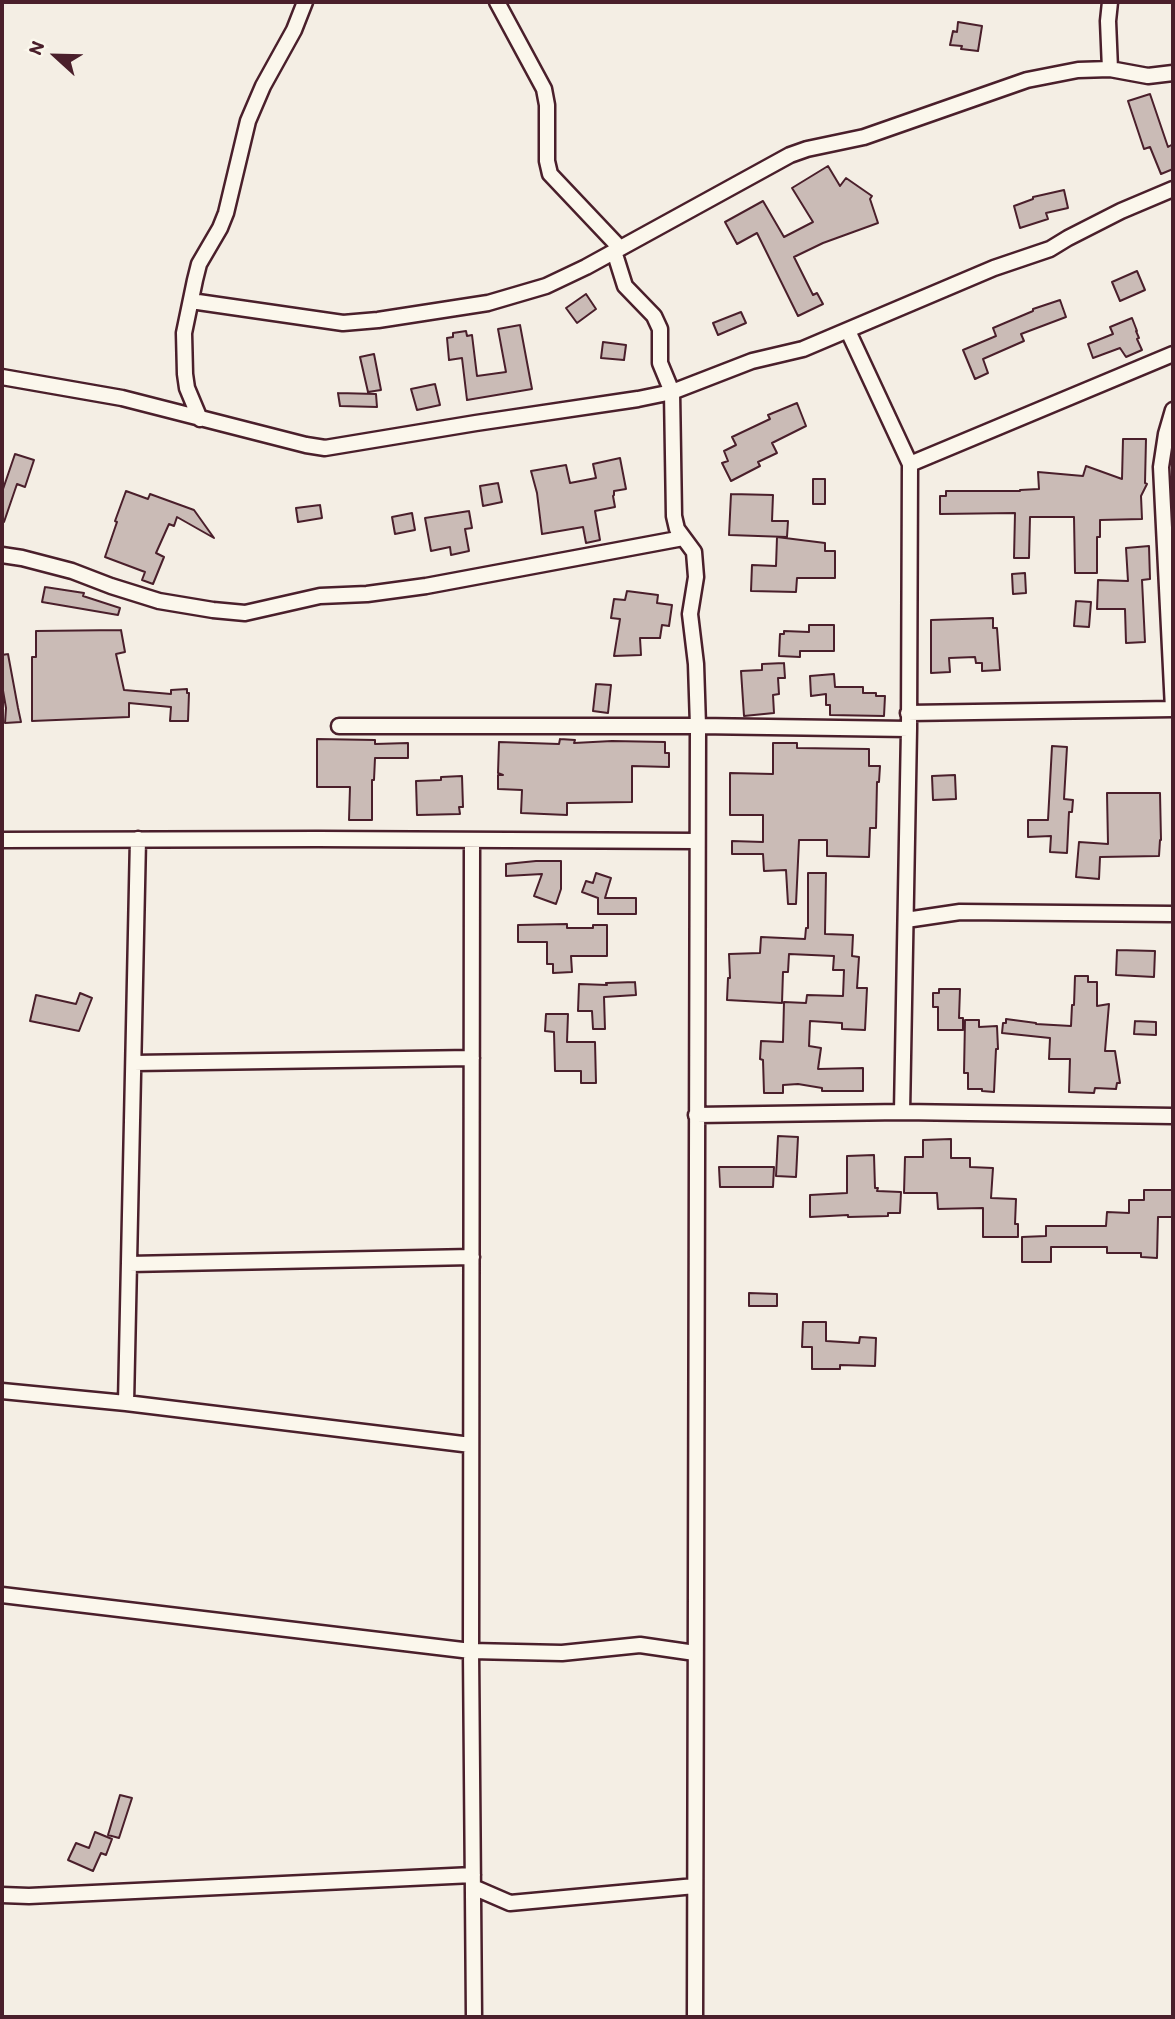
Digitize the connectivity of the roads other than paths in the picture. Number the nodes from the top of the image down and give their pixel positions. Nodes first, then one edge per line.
1 (305, 2) edge
2 (497, 2) edge
3 (1110, 2) edge
4 (1110, 69) junction
5 (1173, 73) edge
6 (1173, 189) edge
7 (617, 249) junction
8 (191, 301) junction
9 (848, 331) junction
10 (1173, 354) edge
11 (2, 377) edge
12 (672, 392) junction
13 (1173, 410) edge
14 (200, 419) junction
15 (910, 464) junction
16 (683, 538) junction
17 (2, 555) edge
18 (1173, 709) edge
19 (908, 713) junction
20 (339, 726) dead end
21 (698, 726) junction
22 (909, 729) junction
23 (138, 839) junction
24 (2, 840) edge
25 (472, 840) junction
26 (697, 841) junction
27 (1173, 914) edge
28 (906, 920) junction
29 (472, 1058) junction
30 (134, 1063) junction
31 (902, 1112) junction
32 (696, 1115) junction
33 (1173, 1116) edge
34 (472, 1257) junction
35 (129, 1264) junction
36 (2, 1391) edge
37 (126, 1403) junction
38 (471, 1445) junction
39 (2, 1595) edge
40 (471, 1651) junction
41 (695, 1653) junction
42 (473, 1881) junction
43 (695, 1886) junction
44 (2, 1895) edge
45 (474, 2017) edge
46 (695, 2017) edge

1 - 8 street
2 - 7 street
3 - 4 street
4 - 5 street
4 - 7 street
6 - 9 street
7 - 8 street
7 - 12 street
8 - 14 street
9 - 12 street
9 - 15 street
10 - 15 street
11 - 14 street
12 - 14 street
12 - 16 street
13 - 18 street
15 - 19 street
16 - 17 street
16 - 21 street
18 - 19 street
19 - 22 street
20 - 21 street
21 - 22 street
21 - 26 street
22 - 28 street
23 - 24 street
23 - 25 street
23 - 30 street
25 - 26 street
25 - 29 street
26 - 32 street
27 - 28 street
28 - 31 street
29 - 30 street
29 - 34 street
30 - 35 street
31 - 32 street
31 - 33 street
32 - 41 street
34 - 35 street
34 - 38 street
35 - 37 street
36 - 37 street
37 - 38 street
38 - 40 street
39 - 40 street
40 - 41 street
40 - 42 street
41 - 43 street
42 - 43 street
42 - 44 street
42 - 45 street
43 - 46 street

